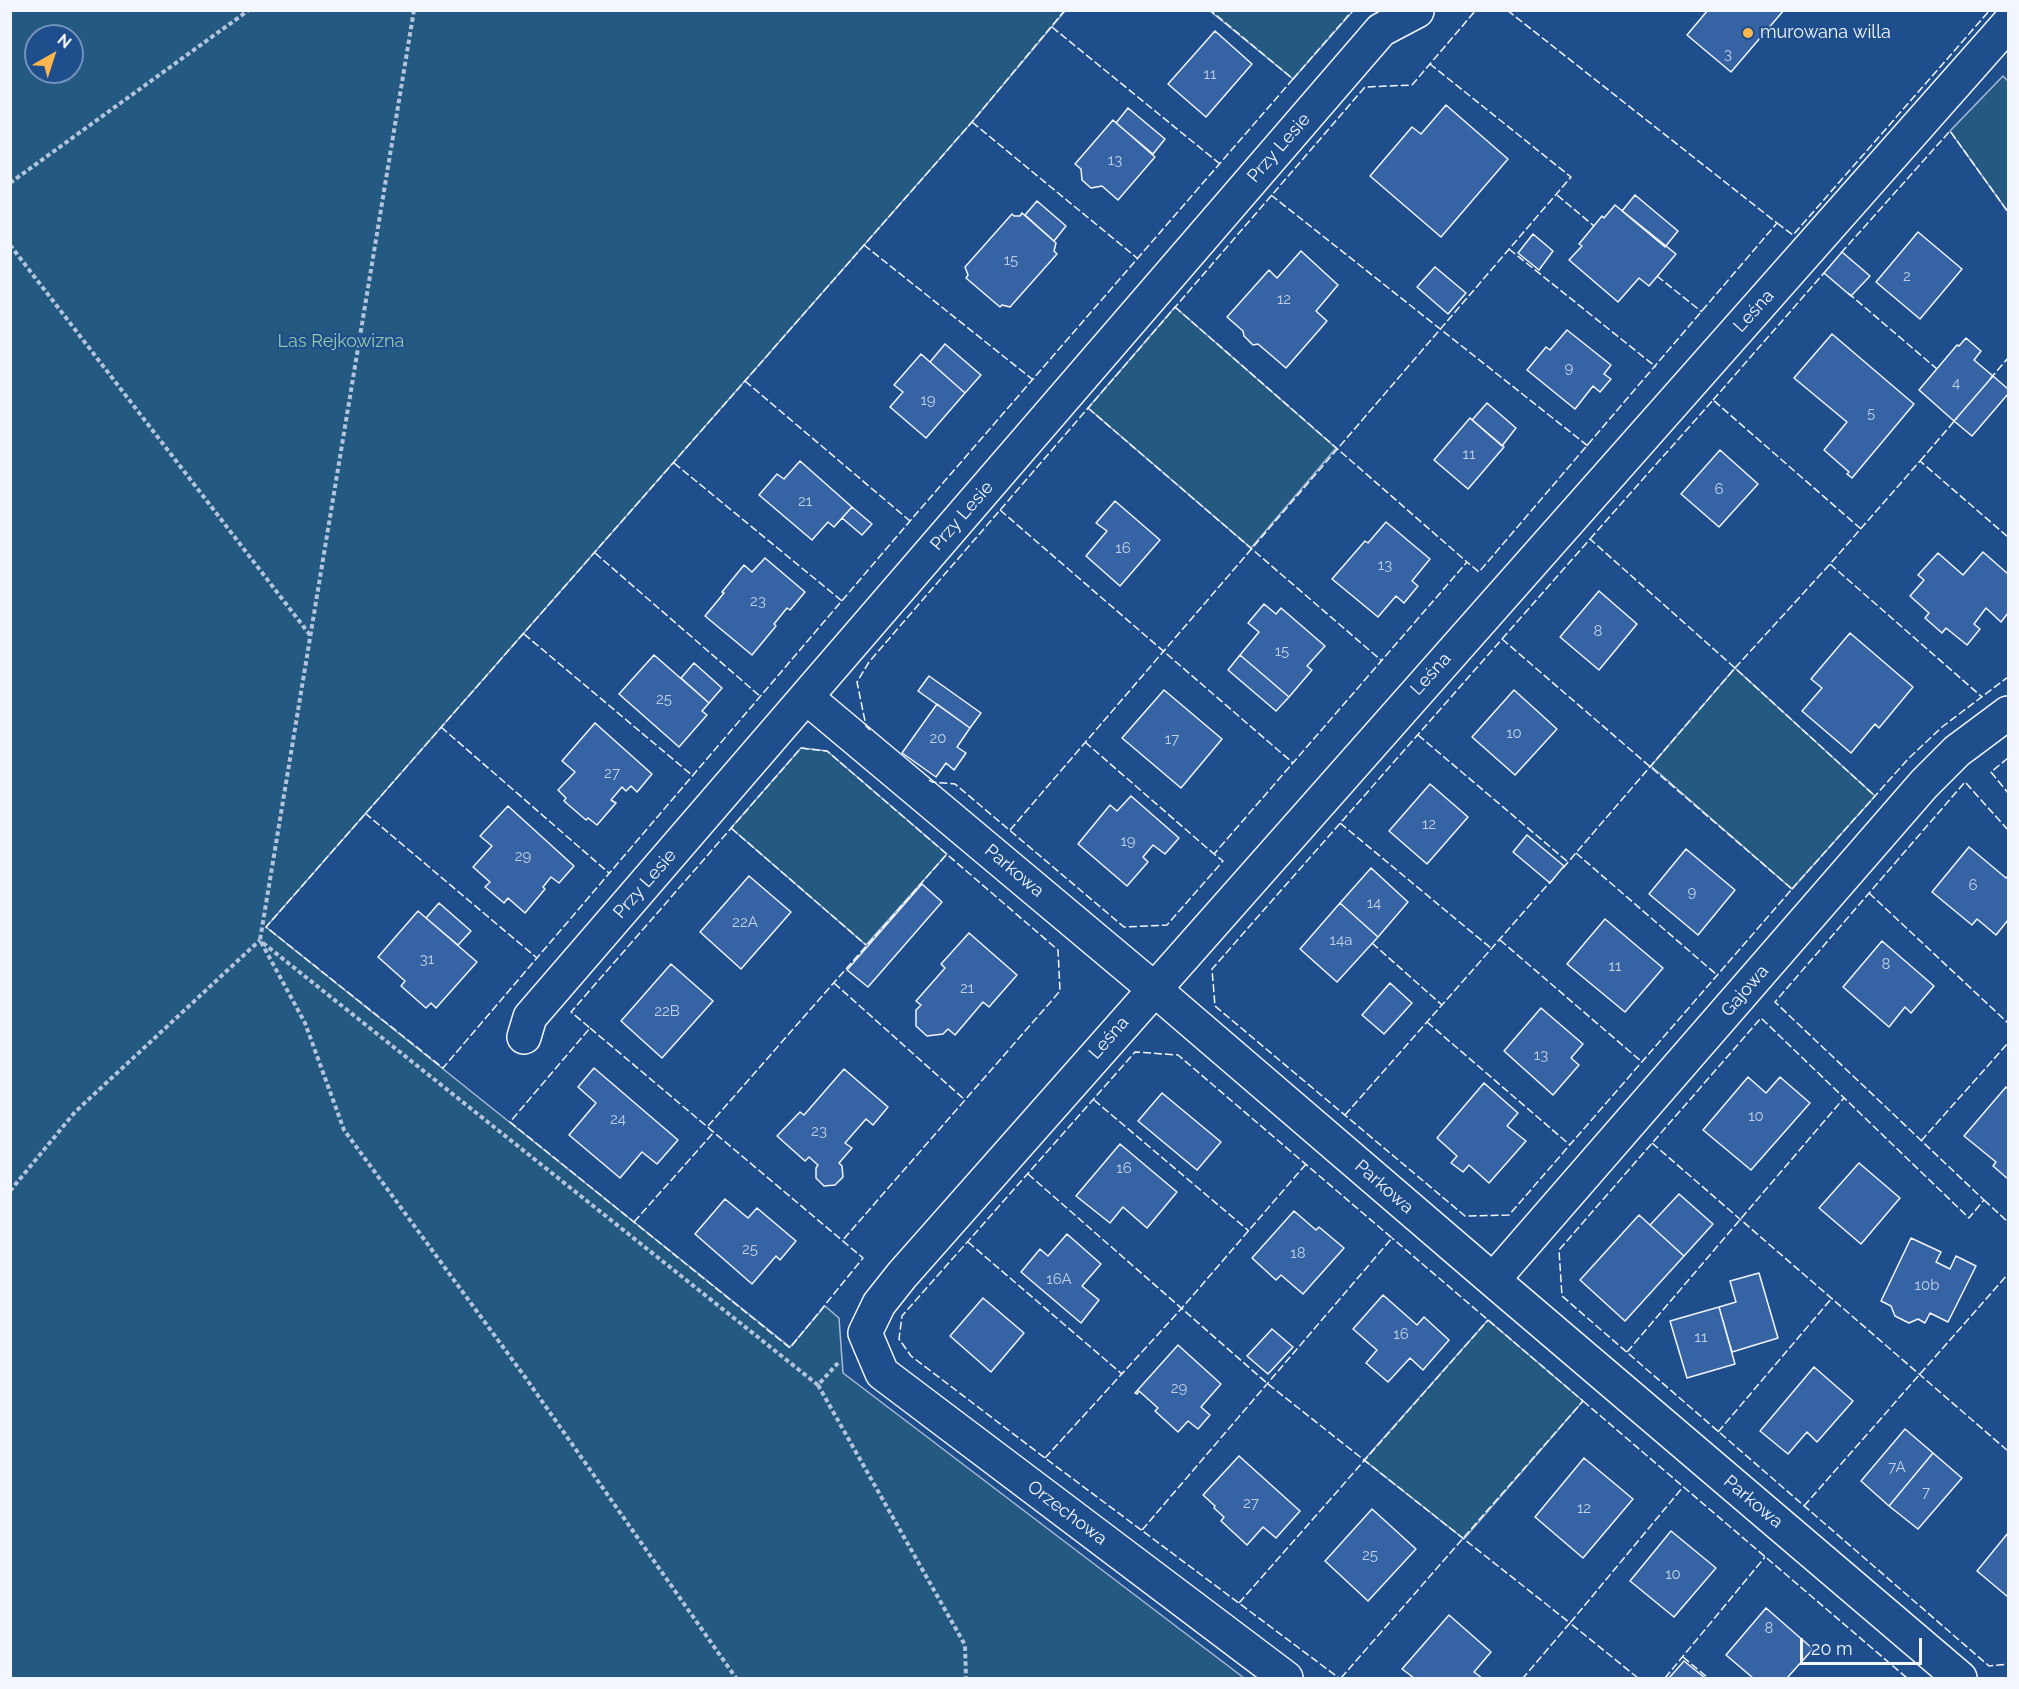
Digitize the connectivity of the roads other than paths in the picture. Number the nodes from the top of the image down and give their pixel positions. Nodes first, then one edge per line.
1 (1417, 11) edge
2 (2008, 24) edge
3 (806, 697) junction
4 (2008, 713) edge
5 (1153, 988) junction
6 (524, 1037) dead end
7 (1493, 1280) junction
8 (865, 1333) joint
9 (1286, 1678) edge
10 (1960, 1678) edge

1 - 3 street, Przy Lesie
2 - 5 street, Leśna
3 - 5 street, Parkowa
3 - 6 street, Przy Lesie
4 - 7 street, Gajowa
5 - 7 street, Parkowa
5 - 8 street, Leśna
7 - 10 street, Parkowa
8 - 9 street, Orzechowa

